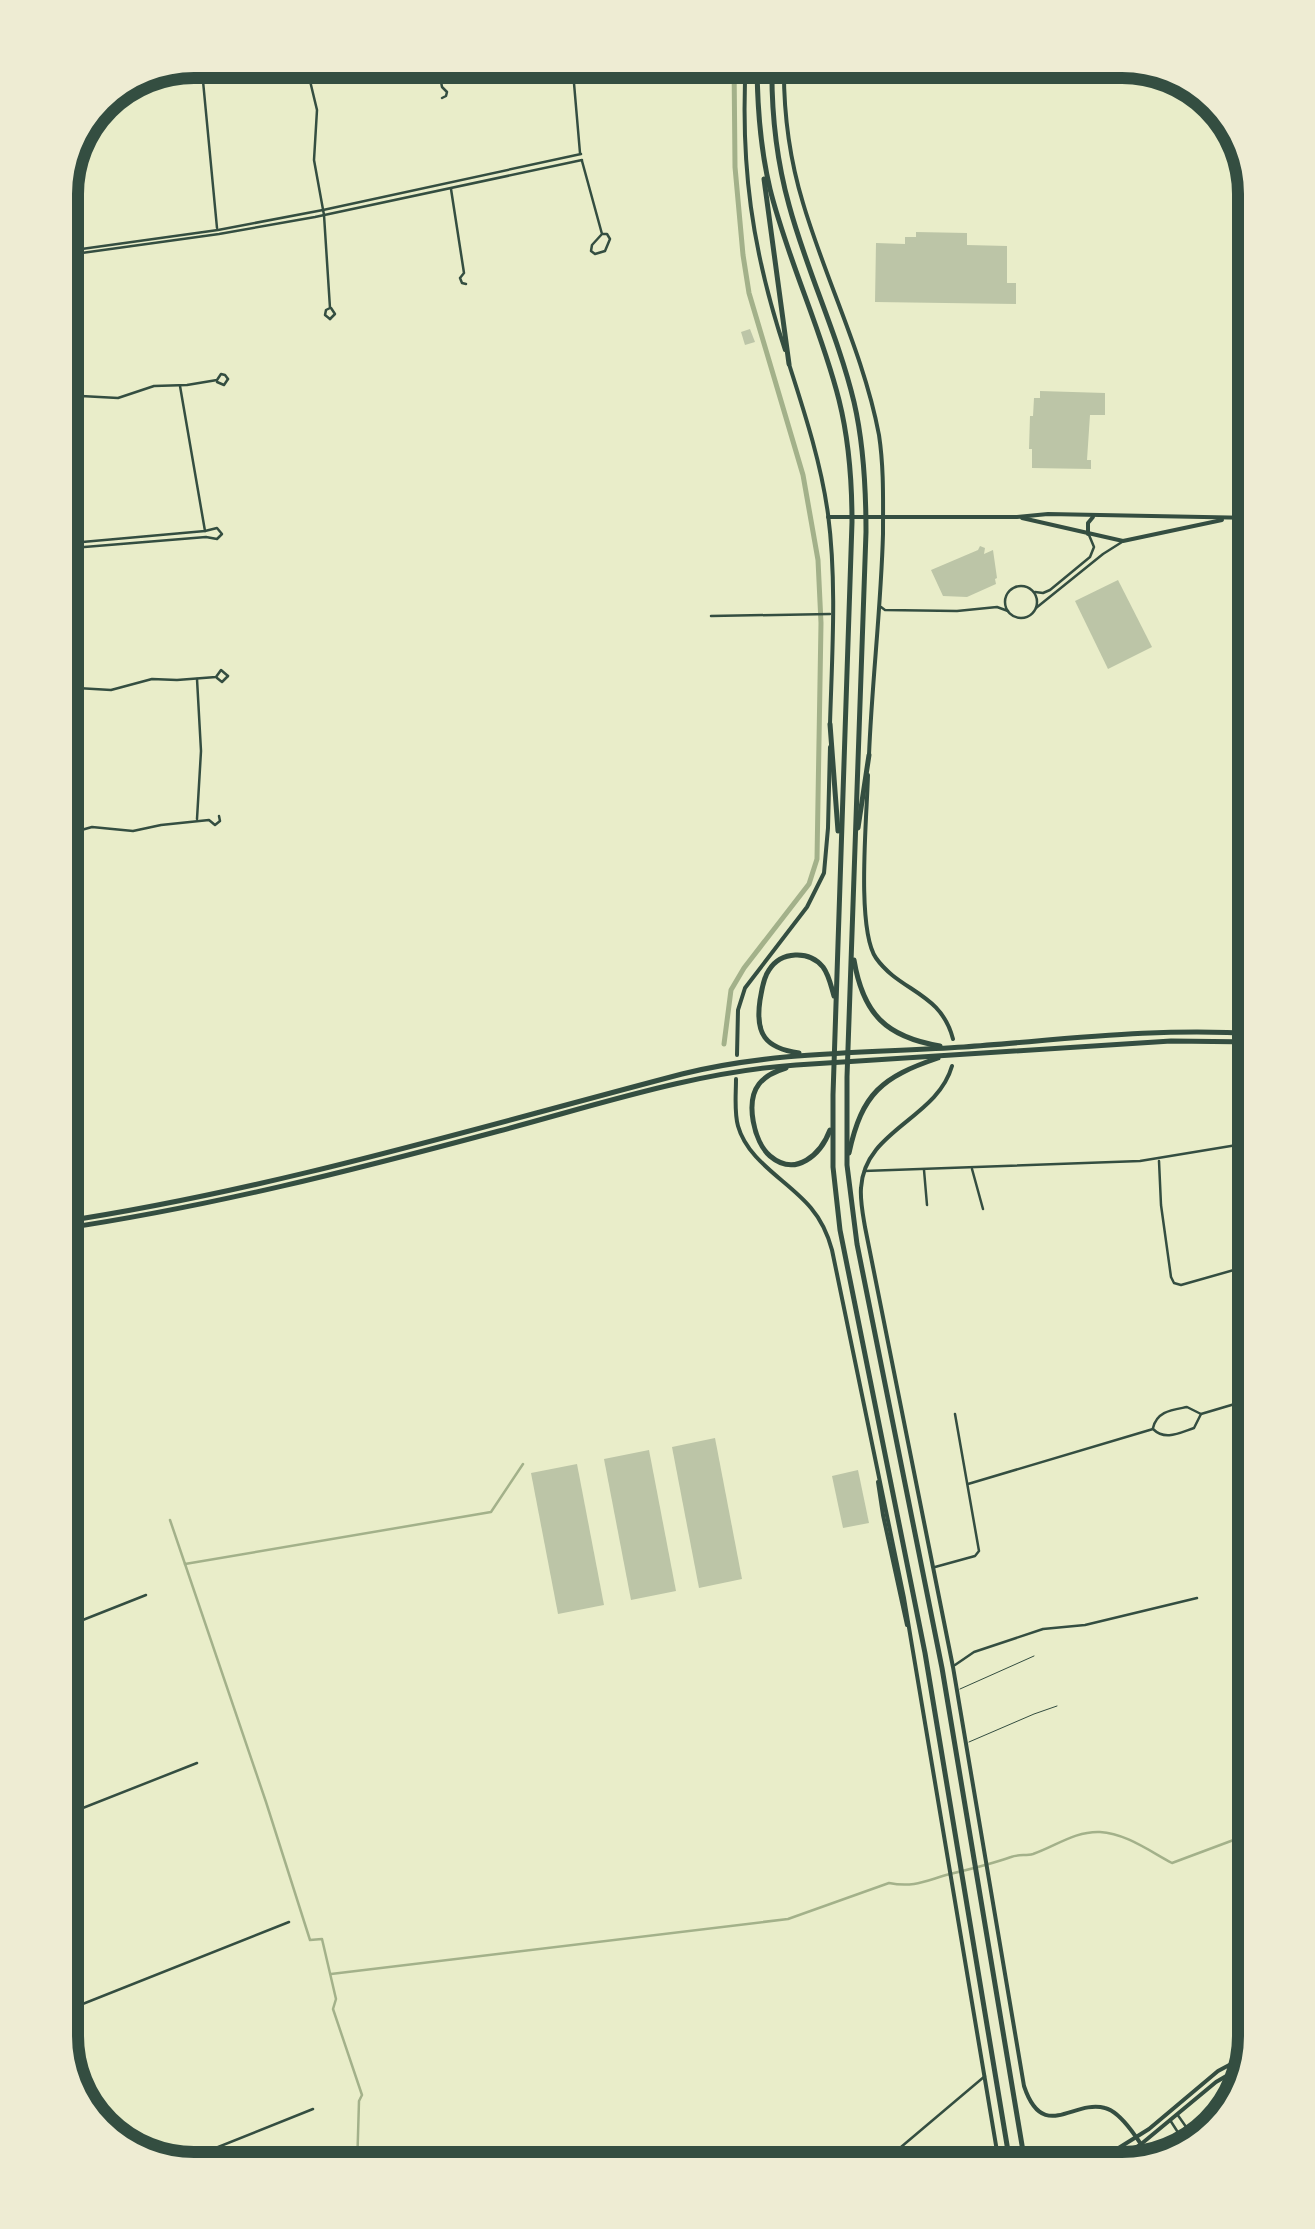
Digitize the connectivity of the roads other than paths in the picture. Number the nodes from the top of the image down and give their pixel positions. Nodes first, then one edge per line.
1 (203, 78) edge
2 (309, 78) edge
3 (438, 78) edge
4 (574, 78) edge
5 (744, 78) edge
6 (757, 78) edge
7 (772, 78) edge
8 (785, 78) edge
9 (438, 91) dead end
10 (763, 156) junction
11 (581, 157) junction
12 (450, 185) junction
13 (323, 213) junction
14 (218, 232) junction
15 (602, 234) dead end
16 (78, 245) edge
17 (78, 251) edge
18 (81, 251) junction
19 (464, 273) junction
20 (330, 308) dead end
21 (790, 364) junction
22 (217, 380) dead end
23 (180, 385) junction
24 (78, 396) edge
25 (1097, 515) junction
26 (1153, 516) junction
27 (828, 517) junction
28 (883, 517) junction
29 (1017, 517) junction
30 (1232, 518) junction
31 (1238, 518) edge
32 (212, 530) junction
33 (205, 534) junction
34 (1088, 534) junction
35 (1153, 535) junction
36 (212, 537) junction
37 (1123, 541) junction
38 (78, 545) edge
39 (1033, 591) junction
40 (1005, 598) junction
41 (993, 607) junction
42 (1036, 608) junction
43 (882, 610) junction
44 (1008, 611) junction
45 (832, 614) junction
46 (711, 616) dead end
47 (216, 676) dead end
48 (197, 679) junction
49 (78, 688) edge
50 (830, 724) junction
51 (869, 755) junction
52 (209, 820) dead end
53 (197, 821) junction
54 (78, 831) edge
55 (840, 847) junction
56 (854, 850) junction
57 (852, 942) junction
58 (836, 1003) junction
59 (1238, 1034) edge
60 (953, 1040) dead end
61 (1238, 1042) edge
62 (959, 1047) junction
63 (737, 1056) dead end
64 (812, 1056) junction
65 (946, 1056) junction
66 (796, 1064) junction
67 (952, 1066) dead end
68 (736, 1079) dead end
69 (832, 1122) junction
70 (1238, 1145) edge
71 (1158, 1159) junction
72 (847, 1166) junction
73 (972, 1167) junction
74 (924, 1169) junction
75 (864, 1171) junction
76 (927, 1205) dead end
77 (983, 1210) dead end
78 (78, 1219) edge
79 (78, 1226) edge
80 (1238, 1269) edge
81 (1238, 1403) edge
82 (955, 1414) dead end
83 (1201, 1414) junction
84 (1153, 1429) junction
85 (968, 1484) junction
86 (934, 1568) junction
87 (146, 1595) dead end
88 (1197, 1598) dead end
89 (78, 1622) edge
90 (1034, 1656) dead end
91 (953, 1667) junction
92 (957, 1690) junction
93 (1056, 1706) dead end
94 (966, 1744) junction
95 (197, 1763) dead end
96 (78, 1810) edge
97 (289, 1922) dead end
98 (78, 2006) edge
99 (1235, 2062) edge
100 (1232, 2073) edge
101 (985, 2076) junction
102 (1174, 2108) junction
103 (313, 2109) dead end
104 (1166, 2114) junction
105 (1178, 2115) junction
106 (1171, 2121) junction
107 (1188, 2130) edge
108 (1180, 2136) edge
109 (1135, 2138) junction
110 (1140, 2145) junction
111 (1142, 2149) edge
112 (206, 2151) edge
113 (1131, 2151) edge
114 (895, 2152) edge
115 (997, 2152) edge
116 (1009, 2152) edge
117 (1023, 2152) edge
118 (1112, 2152) edge

1 - 14 street
2 - 13 street
3 - 9 street
4 - 11 street
5 - 21 street
6 - 10 highway
7 - 56 highway
8 - 28 street
10 - 21 highway
10 - 55 highway
11 - 12 street
11 - 15 street
12 - 13 street
12 - 19 street
13 - 14 street
13 - 20 street
14 - 18 street
16 - 18 street
17 - 18 street
19 - 19 street
21 - 27 street
22 - 23 street
23 - 24 street
23 - 33 street
25 - 26 street
25 - 29 street
25 - 34 street
26 - 30 street
26 - 35 street
27 - 28 street
27 - 45 street
28 - 29 street
28 - 43 street
29 - 34 street
30 - 31 street
30 - 35 street
32 - 33 street
32 - 36 street
32 - 36 street
33 - 36 street
33 - 38 street
34 - 37 street
34 - 39 street
35 - 37 street
37 - 42 street
39 - 40 street
39 - 42 street
40 - 41 street
40 - 44 street
41 - 43 street
41 - 44 street
42 - 44 street
43 - 51 street
45 - 46 street
45 - 50 street
47 - 48 street
48 - 49 street
48 - 53 street
50 - 55 highway
50 - 63 street
51 - 56 highway
51 - 60 street
52 - 53 street
53 - 54 street
55 - 58 highway
56 - 57 highway
57 - 62 highway
57 - 72 highway
58 - 64 highway
58 - 69 highway
59 - 62 highway
61 - 65 highway
62 - 64 highway
64 - 78 highway
65 - 66 highway
65 - 72 highway
66 - 69 highway
66 - 79 highway
67 - 75 street
68 - 101 street
69 - 116 highway
70 - 71 street
71 - 73 street
71 - 80 street
72 - 117 highway
73 - 74 street
73 - 77 street
74 - 75 street
74 - 76 street
75 - 86 street
81 - 83 street
82 - 85 street
83 - 84 street
83 - 84 street
84 - 85 street
85 - 86 street
86 - 91 street
87 - 89 street
88 - 91 street
90 - 92 lane
91 - 92 street
92 - 94 street
93 - 94 lane
94 - 109 street
95 - 96 street
97 - 98 street
99 - 102 street
100 - 105 street
101 - 114 street
101 - 115 street
102 - 104 street
102 - 105 street
103 - 112 street
104 - 106 street
104 - 109 street
105 - 106 street
105 - 107 street
106 - 108 street
106 - 110 street
109 - 110 street
109 - 118 street
110 - 111 street
110 - 113 street

